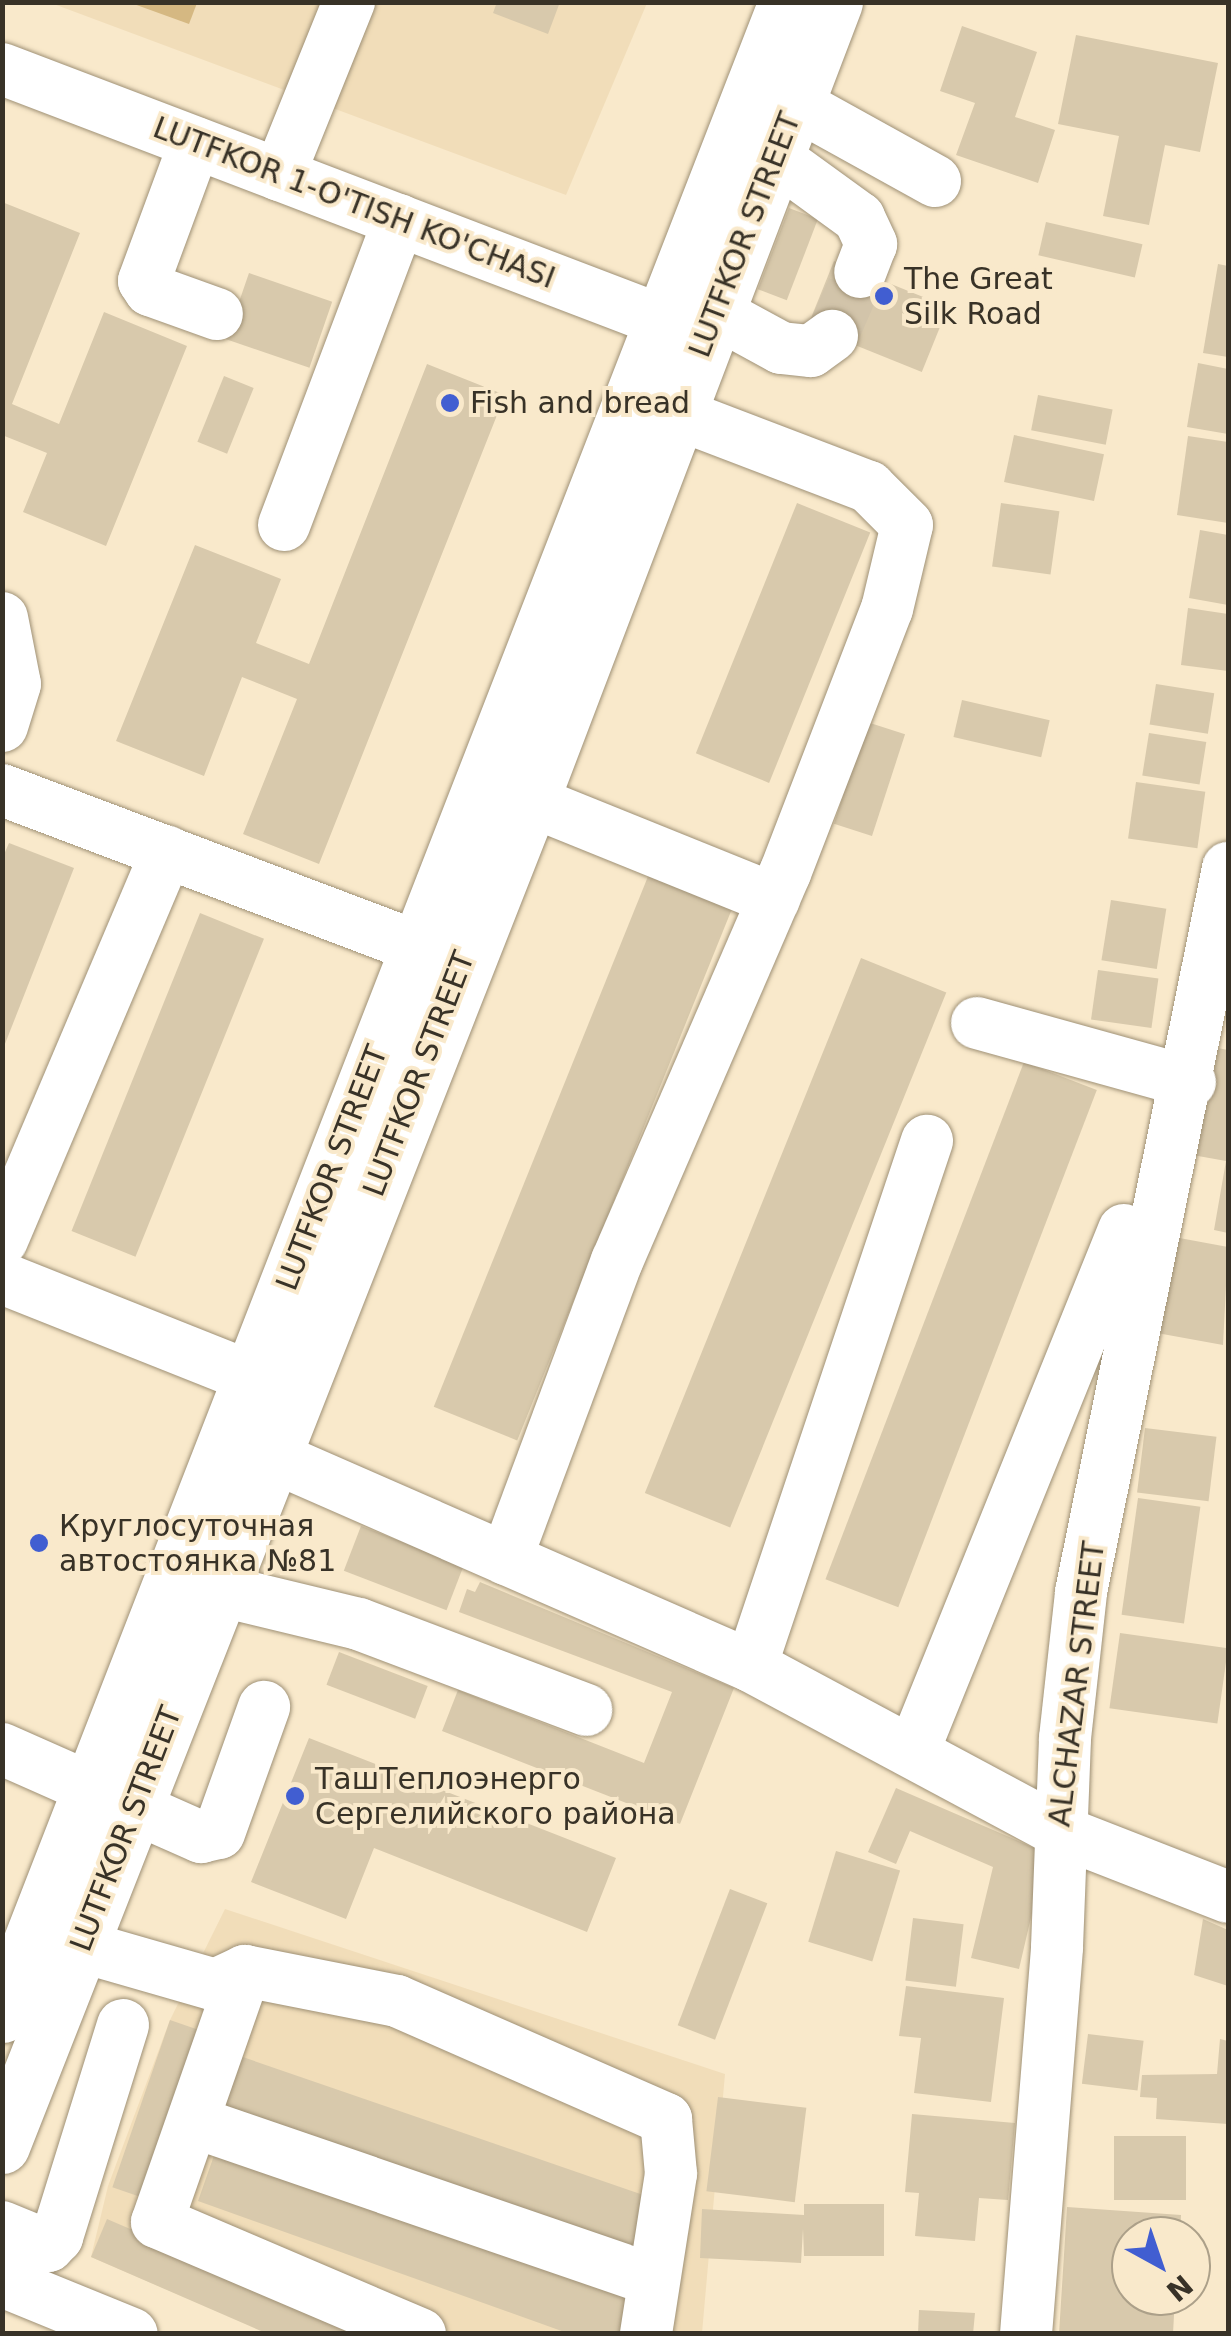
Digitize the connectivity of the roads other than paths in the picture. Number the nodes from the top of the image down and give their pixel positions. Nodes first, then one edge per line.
1 (349, 2) edge
2 (786, 2) edge
3 (835, 2) edge
4 (2, 69) edge
5 (796, 104) junction
6 (195, 143) junction
7 (775, 157) junction
8 (279, 175) junction
9 (935, 180) dead end
10 (399, 220) junction
11 (860, 272) tunnel mouth
12 (217, 314) dead end
13 (694, 323) junction
14 (832, 336) dead end
15 (676, 413) junction
16 (284, 525) dead end
17 (2, 618) edge
18 (2, 726) edge
19 (2, 790) edge
20 (531, 802) junction
21 (167, 852) junction
22 (1228, 868) edge
23 (774, 899) junction
24 (439, 955) junction
25 (977, 1022) dead end
26 (1190, 1082) junction
27 (927, 1141) dead end
28 (1124, 1230) dead end
29 (2, 1240) edge
30 (2, 1278) edge
31 (273, 1386) junction
32 (250, 1446) junction
33 (506, 1559) junction
34 (218, 1590) junction
35 (751, 1666) junction
36 (264, 1707) dead end
37 (586, 1710) dead end
38 (2, 1750) edge
39 (913, 1752) junction
40 (113, 1797) junction
41 (1059, 1831) junction
42 (1228, 1898) edge
43 (80, 1946) junction
44 (245, 1971) junction
45 (2, 2015) edge
46 (123, 2025) dead end
47 (194, 2122) junction
48 (2, 2146) edge
49 (2, 2227) edge
50 (654, 2280) junction
51 (2, 2281) edge
52 (132, 2334) edge
53 (420, 2334) edge
54 (646, 2334) edge
55 (1026, 2334) edge

1 - 8 street
2 - 13 main road, LUTFKOR STREET
3 - 5 main road, LUTFKOR STREET
4 - 6 street, LUTFKOR 1-O'TISH KO'CHASI
5 - 7 main road, LUTFKOR STREET
5 - 9 street
6 - 8 street, LUTFKOR 1-O'TISH KO'CHASI
6 - 12 street
7 - 11 street
7 - 13 main road, LUTFKOR STREET
8 - 10 street, LUTFKOR 1-O'TISH KO'CHASI
10 - 13 street, LUTFKOR 1-O'TISH KO'CHASI
10 - 16 street
13 - 14 street, LUTFKOR 1-O'TISH KO'CHASI
13 - 15 main road, LUTFKOR STREET
13 - 24 main road, LUTFKOR STREET
15 - 20 main road, LUTFKOR STREET
15 - 23 street
17 - 18 street
19 - 21 street
20 - 23 street
20 - 24 main road, LUTFKOR STREET
21 - 24 street
21 - 29 street
22 - 26 street, ALCHAZAR STREET
23 - 33 street
24 - 31 main road, LUTFKOR STREET
25 - 26 street
26 - 41 street, ALCHAZAR STREET
27 - 35 street
28 - 39 street
30 - 31 street
31 - 32 main road, LUTFKOR STREET
32 - 33 street
32 - 34 main road, LUTFKOR STREET
32 - 40 main road, LUTFKOR STREET
33 - 35 street
34 - 37 street
34 - 40 main road, LUTFKOR STREET
35 - 39 street
36 - 40 street
38 - 40 street
39 - 41 street
40 - 43 main road, LUTFKOR STREET
40 - 45 main road, LUTFKOR STREET
41 - 42 street
41 - 55 street, ALCHAZAR STREET
43 - 44 street
43 - 48 main road, LUTFKOR STREET
44 - 47 street
44 - 50 street
46 - 49 street
47 - 50 street
47 - 53 street
50 - 54 street
51 - 52 street

